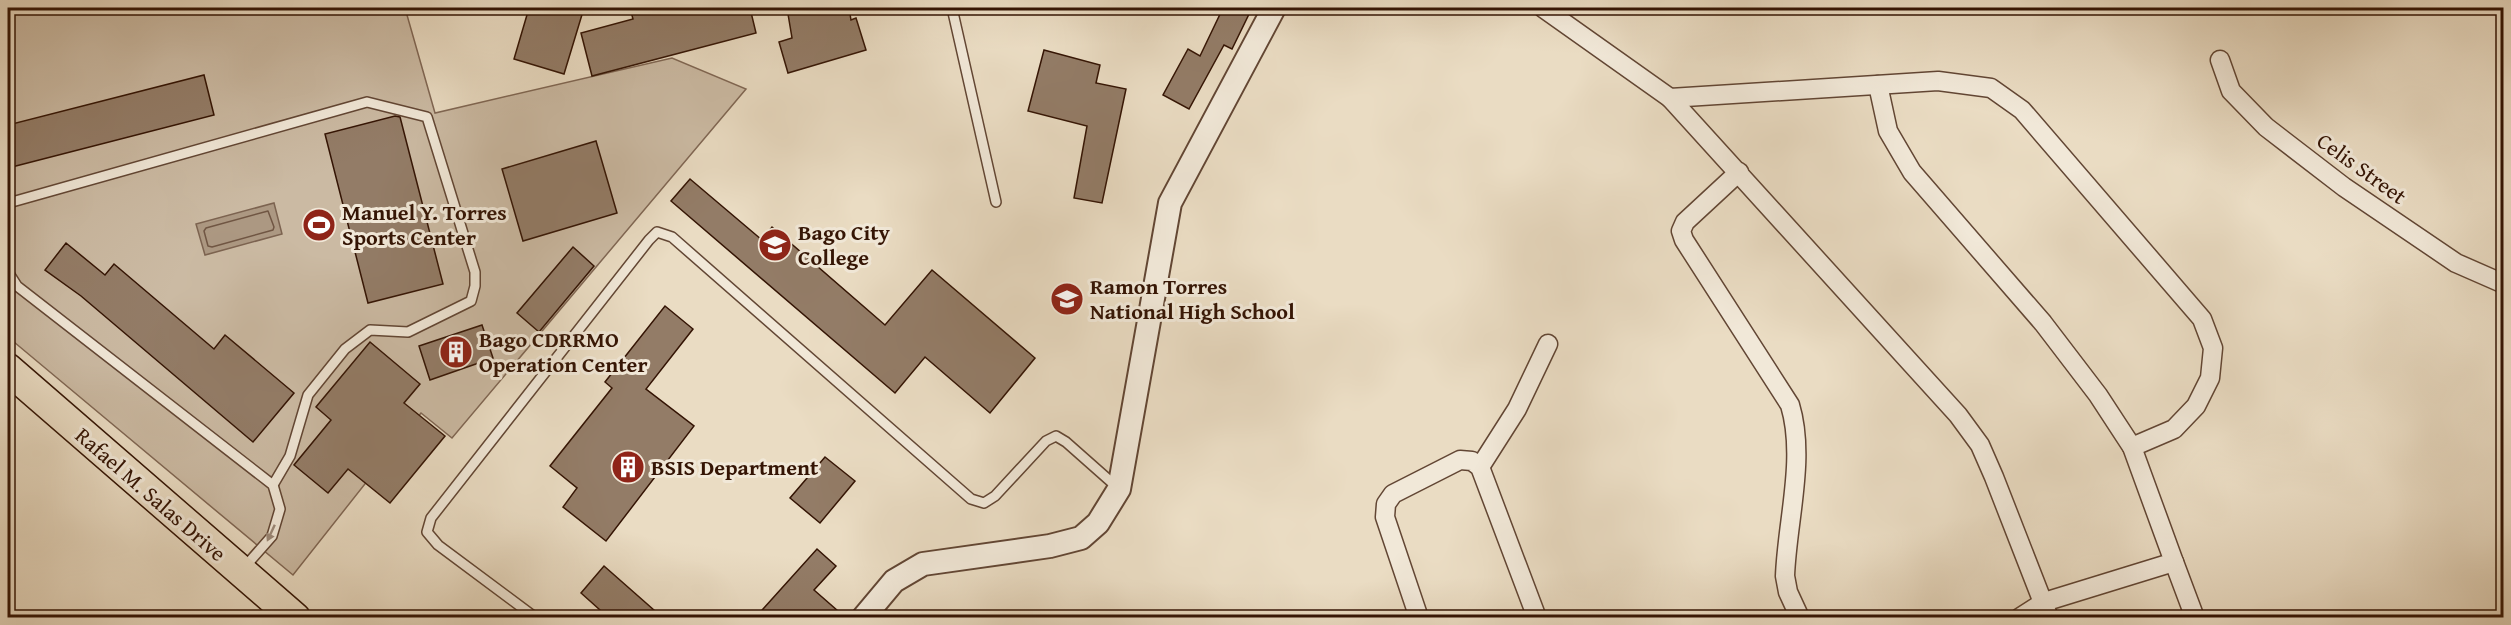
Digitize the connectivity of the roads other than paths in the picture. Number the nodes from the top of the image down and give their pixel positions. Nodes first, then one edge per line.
1 (951, 8) edge
2 (1274, 8) edge
3 (1543, 8) edge
4 (2220, 60) dead end
5 (1878, 85) junction
6 (1670, 98) junction
7 (1739, 172) junction
8 (996, 202) dead end
9 (8, 206) edge
10 (8, 272) edge
11 (2504, 284) edge
12 (1548, 344) dead end
13 (8, 369) edge
14 (2132, 447) junction
15 (1480, 467) junction
16 (273, 485) junction
17 (1119, 489) junction
18 (2174, 562) junction
19 (241, 572) junction
20 (2047, 610) edge
21 (1413, 616) edge
22 (295, 618) edge
23 (536, 618) edge
24 (863, 618) edge
25 (1537, 618) edge
26 (1800, 618) edge
27 (2019, 618) edge
28 (2195, 618) edge

1 - 8 lane
2 - 17 street
3 - 6 street
4 - 11 street, Celis Street
5 - 6 street
5 - 14 street
5 - 14 street
6 - 7 street
7 - 20 street
7 - 26 street
9 - 16 lane
10 - 16 lane
12 - 15 street
13 - 19 highway, Rafael M. Salas Drive
14 - 18 street
15 - 21 street
15 - 25 street
16 -> 19 lane
17 - 23 lane
17 - 24 street
18 - 20 street
18 - 28 street
19 - 22 highway, Rafael M. Salas Drive
20 - 27 street

